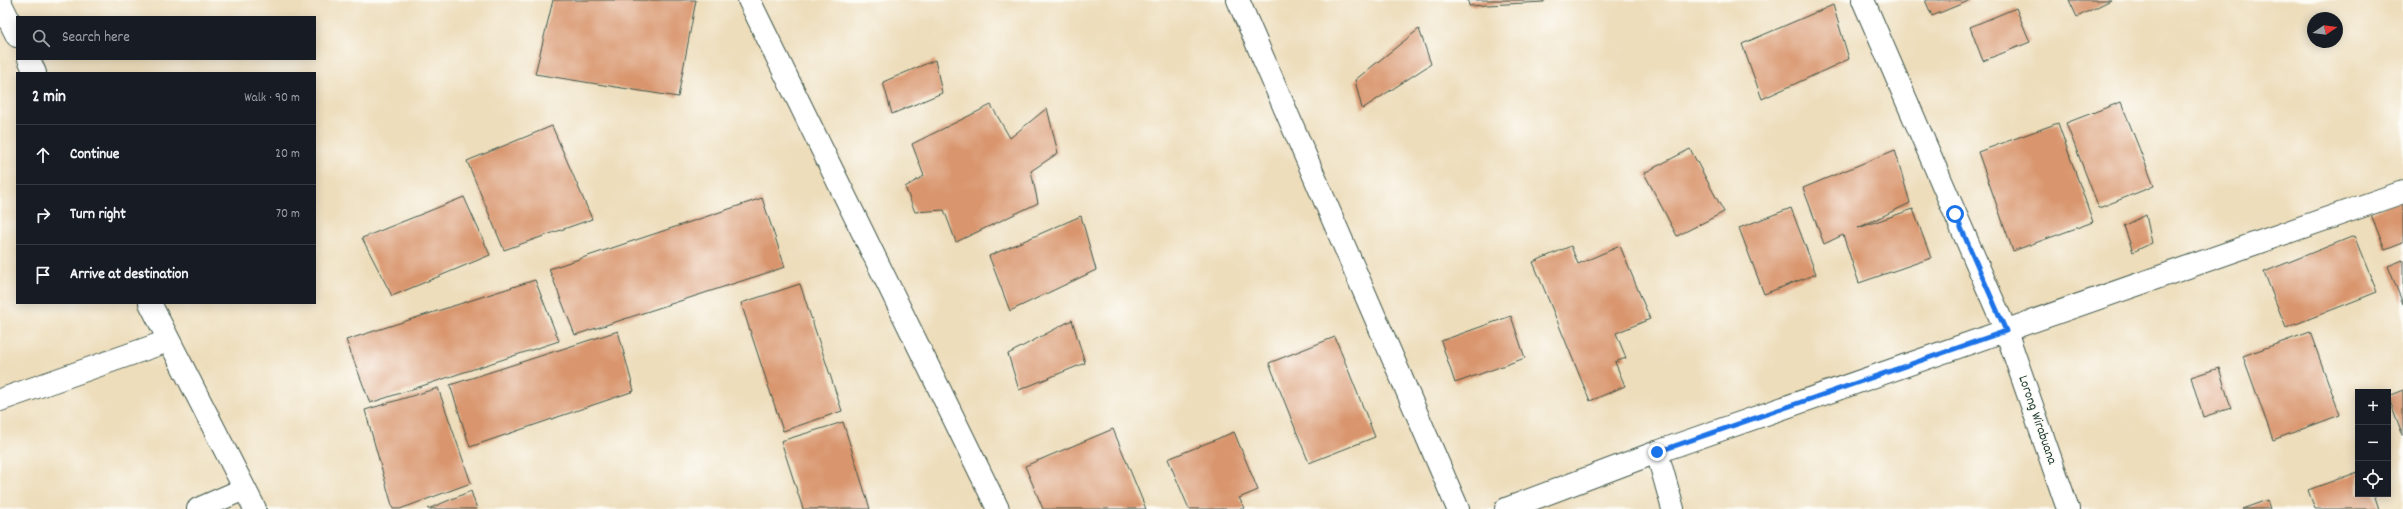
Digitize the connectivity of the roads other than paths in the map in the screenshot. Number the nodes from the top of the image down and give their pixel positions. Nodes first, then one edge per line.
1 (749, 0) edge
2 (1238, 0) edge
3 (1863, 0) edge
4 (0, 2) edge
5 (16, 34) edge
6 (29, 60) edge
7 (35, 72) edge
8 (2403, 192) edge
9 (150, 304) edge
10 (2006, 331) junction
11 (168, 341) junction
12 (0, 400) edge
13 (1657, 452) junction
14 (244, 489) junction
15 (198, 509) edge
16 (255, 509) edge
17 (998, 509) edge
18 (1458, 509) edge
19 (1506, 509) edge
20 (1673, 509) edge
21 (2068, 509) edge

1 - 17 street
2 - 18 street
3 - 10 street, Lorong Wirabuana
4 - 5 street
6 - 7 street
8 - 10 street
9 - 11 street
10 - 13 street
10 - 21 street, Lorong Wirabuana
11 - 12 street
11 - 14 street
13 - 19 street
13 - 20 street
14 - 15 street
14 - 16 street

